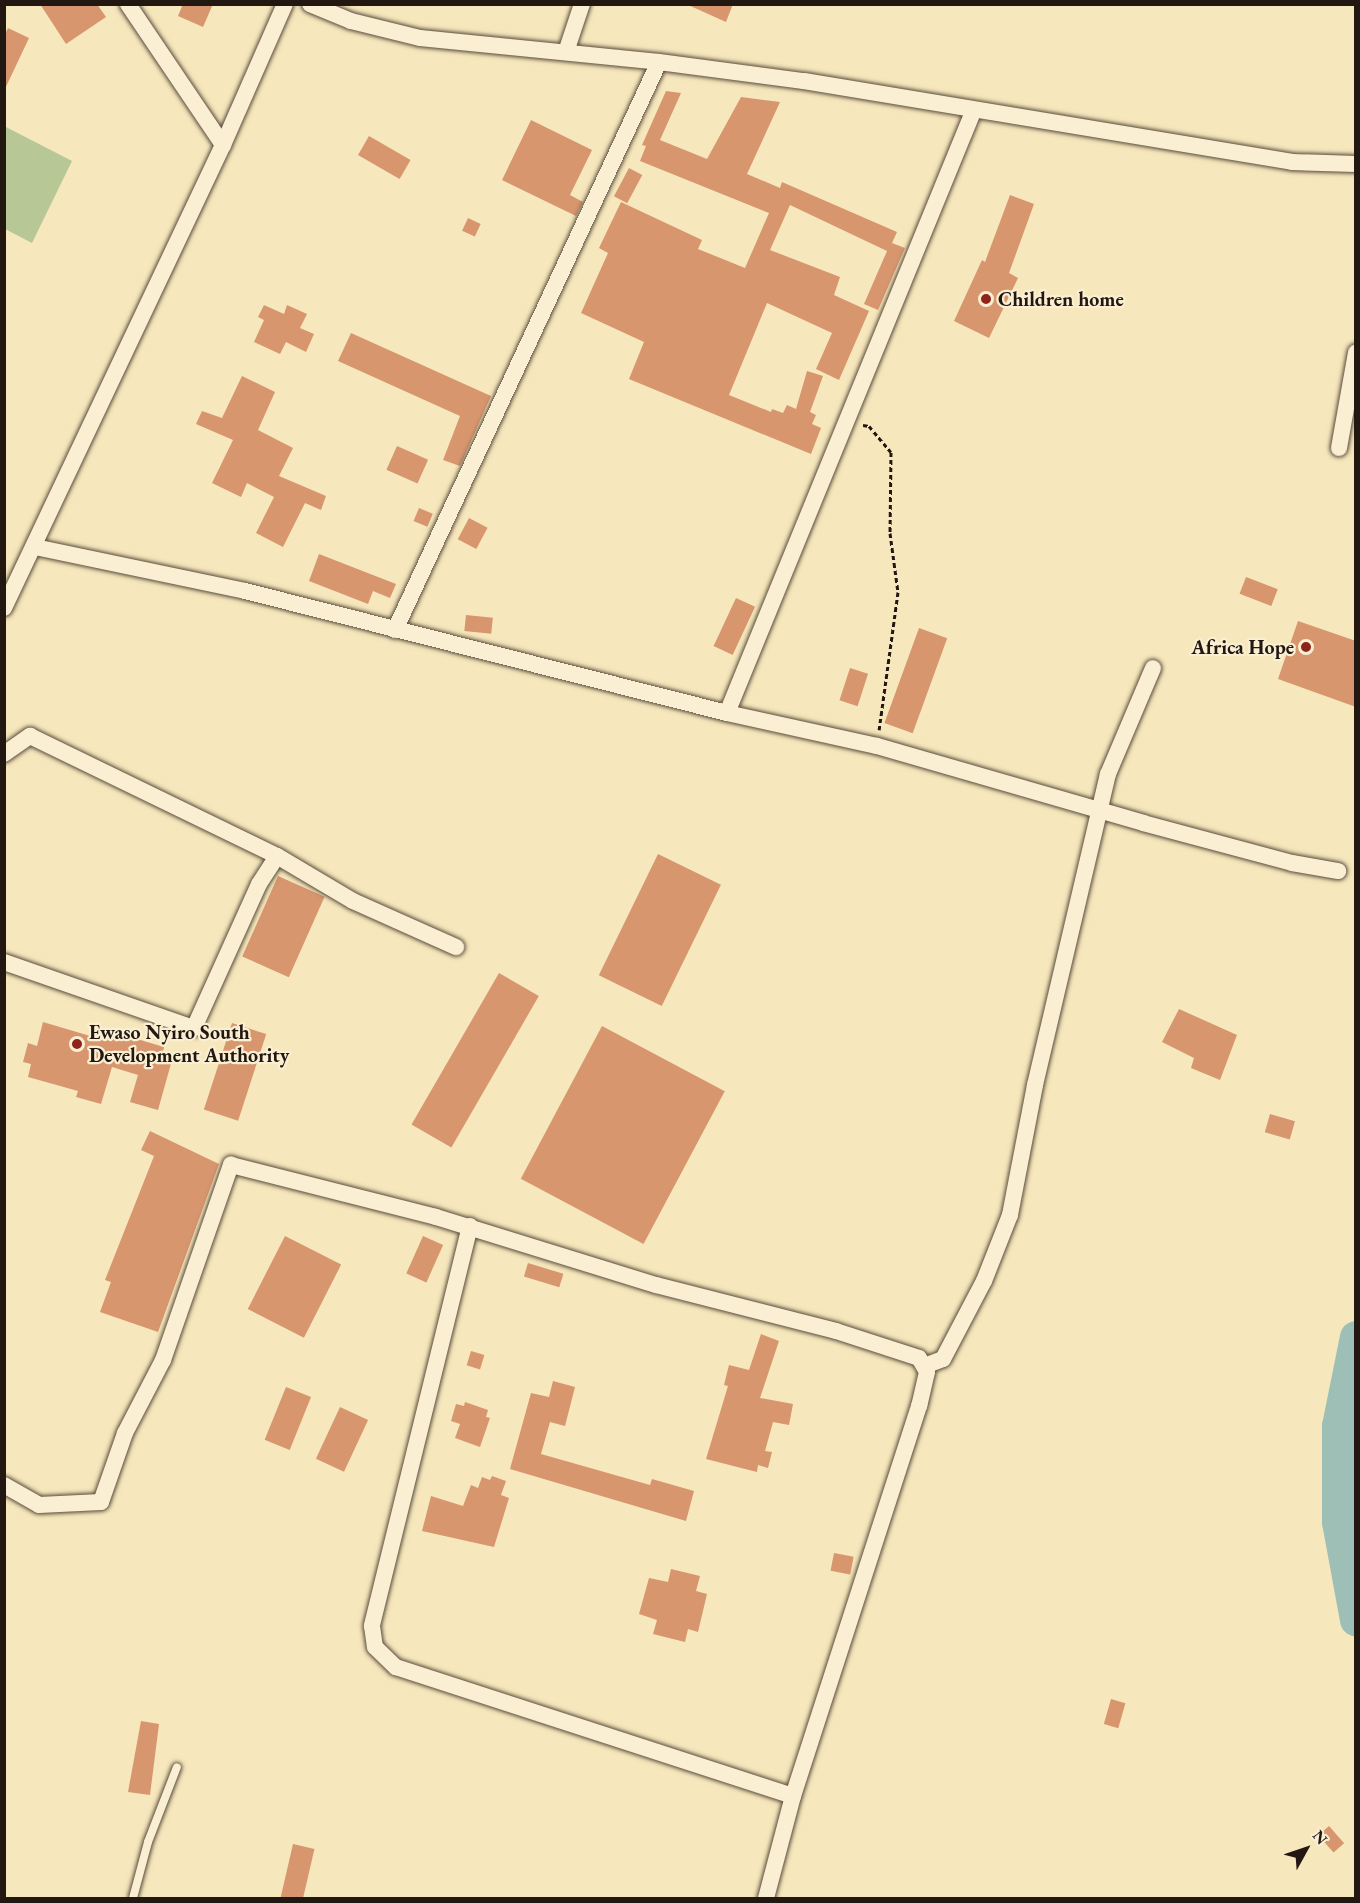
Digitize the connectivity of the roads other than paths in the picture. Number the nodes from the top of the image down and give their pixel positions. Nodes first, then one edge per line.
1 (128, 4) edge
2 (285, 4) edge
3 (310, 4) edge
4 (582, 4) edge
5 (566, 52) junction
6 (660, 62) junction
7 (974, 112) junction
8 (223, 145) junction
9 (1356, 164) edge
10 (1356, 353) edge
11 (1339, 447) dead end
12 (35, 547) junction
13 (4, 608) edge
14 (395, 630) junction
15 (1153, 668) dead end
16 (727, 713) junction
17 (4, 754) edge
18 (1100, 810) junction
19 (277, 856) junction
20 (1338, 871) dead end
21 (456, 947) dead end
22 (4, 962) edge
23 (470, 1226) junction
24 (927, 1365) junction
25 (4, 1485) edge
26 (177, 1767) dead end
27 (793, 1796) junction
28 (133, 1899) edge
29 (766, 1899) edge

1 - 8 street
2 - 8 street
3 - 5 street
4 - 5 street
5 - 6 street
6 - 7 street
6 - 14 street
7 - 9 street
7 - 16 street
8 - 12 street
10 - 11 street
12 - 13 street
12 - 14 street
14 - 16 street
15 - 18 street
16 - 18 street
17 - 19 street
18 - 20 street
18 - 24 street
19 - 21 street
19 - 22 street
23 - 24 street
23 - 25 street
23 - 27 street
24 - 27 street
26 - 28 lane
27 - 29 street

